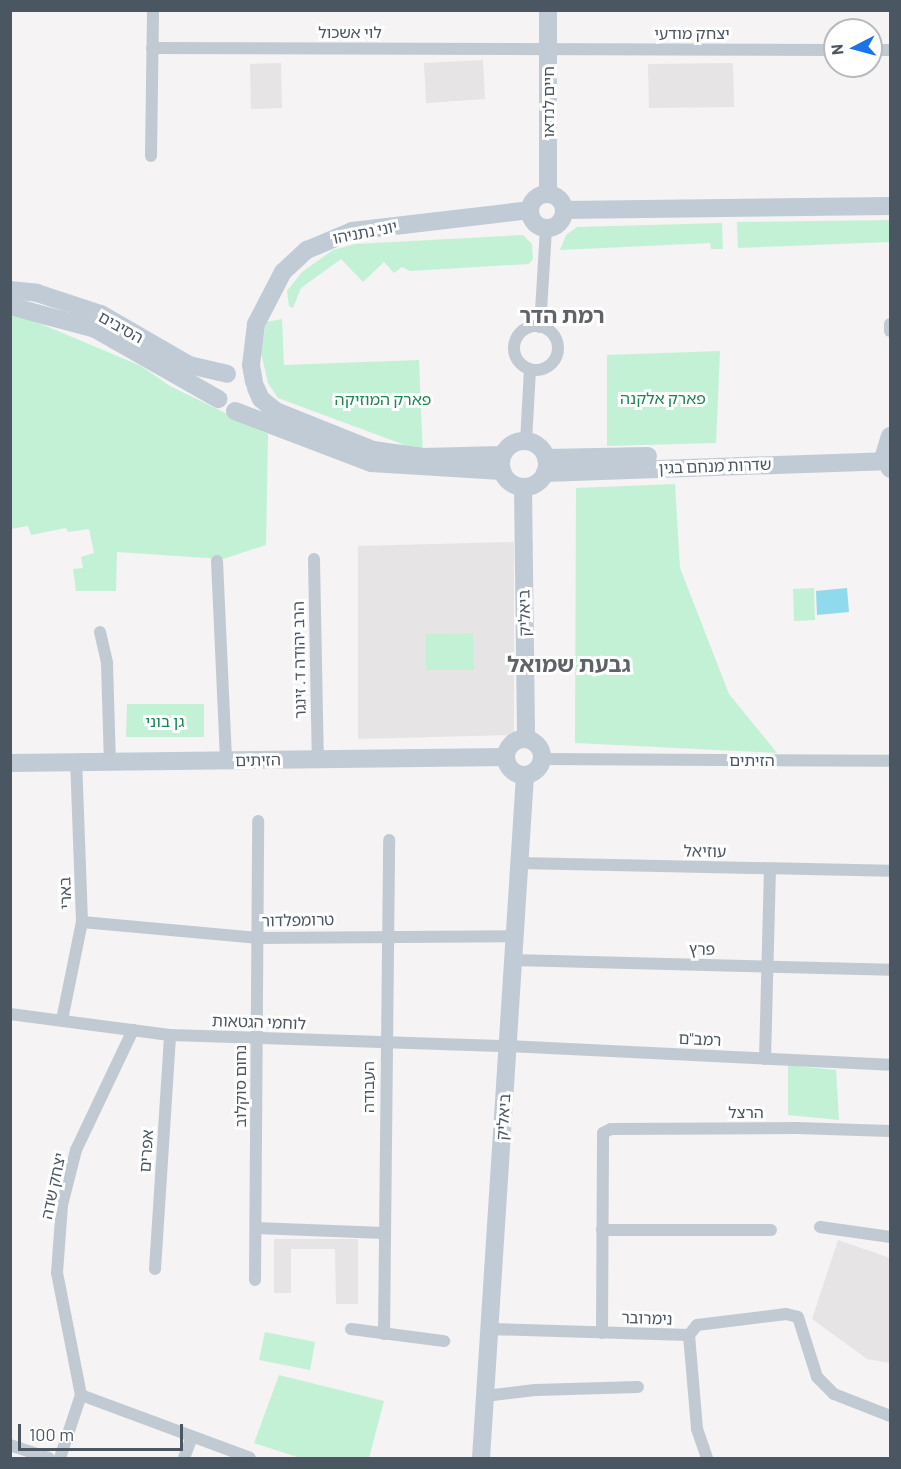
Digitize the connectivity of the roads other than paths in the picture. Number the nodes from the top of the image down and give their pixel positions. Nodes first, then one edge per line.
1 (153, 10) edge
2 (548, 10) edge
3 (152, 48) junction
4 (549, 49) junction
5 (823, 50) edge
6 (152, 156) dead end
7 (548, 194) junction
8 (891, 206) edge
9 (530, 210) junction
10 (564, 210) junction
11 (546, 228) junction
12 (10, 290) edge
13 (10, 306) edge
14 (891, 324) edge
15 (540, 327) junction
16 (891, 331) edge
17 (254, 337) junction
18 (530, 370) junction
19 (230, 373) junction
20 (255, 385) junction
21 (218, 399) junction
22 (235, 411) junction
23 (526, 441) junction
24 (887, 454) edge
25 (502, 463) junction
26 (546, 466) junction
27 (523, 487) junction
28 (314, 559) dead end
29 (217, 561) dead end
30 (100, 632) dead end
31 (526, 739) junction
32 (506, 757) junction
33 (318, 759) junction
34 (542, 759) junction
35 (226, 760) junction
36 (11, 761) edge
37 (891, 761) edge
38 (76, 762) junction
39 (110, 762) junction
40 (525, 775) junction
41 (258, 821) dead end
42 (389, 840) dead end
43 (519, 863) junction
44 (770, 869) junction
45 (891, 871) edge
46 (82, 922) junction
47 (387, 935) junction
48 (514, 936) junction
49 (257, 938) junction
50 (513, 960) junction
51 (768, 967) junction
52 (891, 970) edge
53 (10, 1014) edge
54 (62, 1020) junction
55 (133, 1030) junction
56 (170, 1035) junction
57 (257, 1039) junction
58 (385, 1044) junction
59 (507, 1046) junction
60 (765, 1059) junction
61 (891, 1065) edge
62 (891, 1131) edge
63 (820, 1227) dead end
64 (256, 1228) junction
65 (602, 1230) junction
66 (771, 1230) dead end
67 (384, 1233) junction
68 (891, 1237) edge
69 (155, 1269) dead end
70 (255, 1280) dead end
71 (351, 1329) dead end
72 (489, 1329) junction
73 (603, 1333) junction
74 (384, 1334) junction
75 (689, 1335) junction
76 (444, 1341) dead end
77 (638, 1387) dead end
78 (81, 1395) junction
79 (485, 1396) junction
80 (891, 1416) edge
81 (192, 1437) junction
82 (10, 1445) edge
83 (49, 1458) edge
84 (60, 1458) edge
85 (183, 1458) edge
86 (250, 1458) edge
87 (481, 1458) edge
88 (707, 1458) edge

1 - 3 street
2 - 4 street, חיים לנדאו
3 - 4 street, לוי אשכול
3 - 6 street
4 - 5 street, יצחק מודעי
4 - 7 street, חיים לנדאו
7 - 9 street
7 - 10 street
8 - 10 street
9 - 11 street
9 - 17 street, יוני נתניהו
10 - 11 street
11 - 15 street
12 - 19 street, הסיבים
13 - 21 street, הסיבים
14 - 16 street
15 - 18 street
15 - 18 street
17 - 19 street, יוני נתניהו
17 - 20 street, יוני נתניהו
18 - 23 street
19 - 20 street
19 - 21 street
20 - 22 street
20 - 25 street
21 - 22 street
22 - 25 street
23 - 25 street
23 - 26 street
24 - 26 street, שדרות מנחם בגין
25 - 27 street
26 - 27 street
27 - 31 street, ביאליק
28 - 33 street, הרב יהודה ד. זינגר
29 - 35 street
30 - 39 street
31 - 32 street
31 - 34 street
32 - 33 street, הזיתים
32 - 40 street
33 - 35 street, הזיתים
34 - 37 street, הזיתים
34 - 40 street
35 - 39 street, הזיתים
36 - 38 street, הזיתים
38 - 39 street, הזיתים
38 - 46 street, בארי
40 - 43 street, ביאליק
41 - 49 street, נחום סוקלוב
42 - 47 street, העבודה
43 - 44 street, עוזיאל
43 - 48 street, ביאליק
44 - 45 street, עוזיאל
44 - 51 street
46 - 49 street, טרומפלדור
46 - 54 street, בארי
47 - 48 street, טרומפלדור
47 - 49 street, טרומפלדור
47 - 58 street, העבודה
48 - 50 street, ביאליק
49 - 57 street, נחום סוקלוב
50 - 51 street, פרץ
50 - 59 street, ביאליק
51 - 52 street, פרץ
51 - 60 street
53 - 54 street, לוחמי הגטאות
54 - 55 street, לוחמי הגטאות
55 - 56 street, לוחמי הגטאות
55 - 78 street, יצחק שדה
56 - 57 street, לוחמי הגטאות
56 - 69 street, אפרים
57 - 58 street, לוחמי הגטאות
57 - 64 street, נחום סוקלוב
58 - 59 street, לוחמי הגטאות
58 - 67 street, העבודה
59 - 60 street, רמב"ם
59 - 72 street, ביאליק
60 - 61 street, רמב"ם
62 - 65 street, הרצל
63 - 68 street
64 - 67 street
64 - 70 street, נחום סוקלוב
65 - 66 street
65 - 73 street
67 - 74 street, העבודה
71 - 74 street
72 - 73 street, נימרובר
72 - 79 street, ביאליק
73 - 75 street, נימרובר
74 - 76 street
75 - 80 street, נימרובר
75 - 88 street
77 - 79 street
78 - 81 street
78 - 84 street
79 - 87 street, ביאליק
81 - 85 street
81 - 86 street
82 - 83 street

